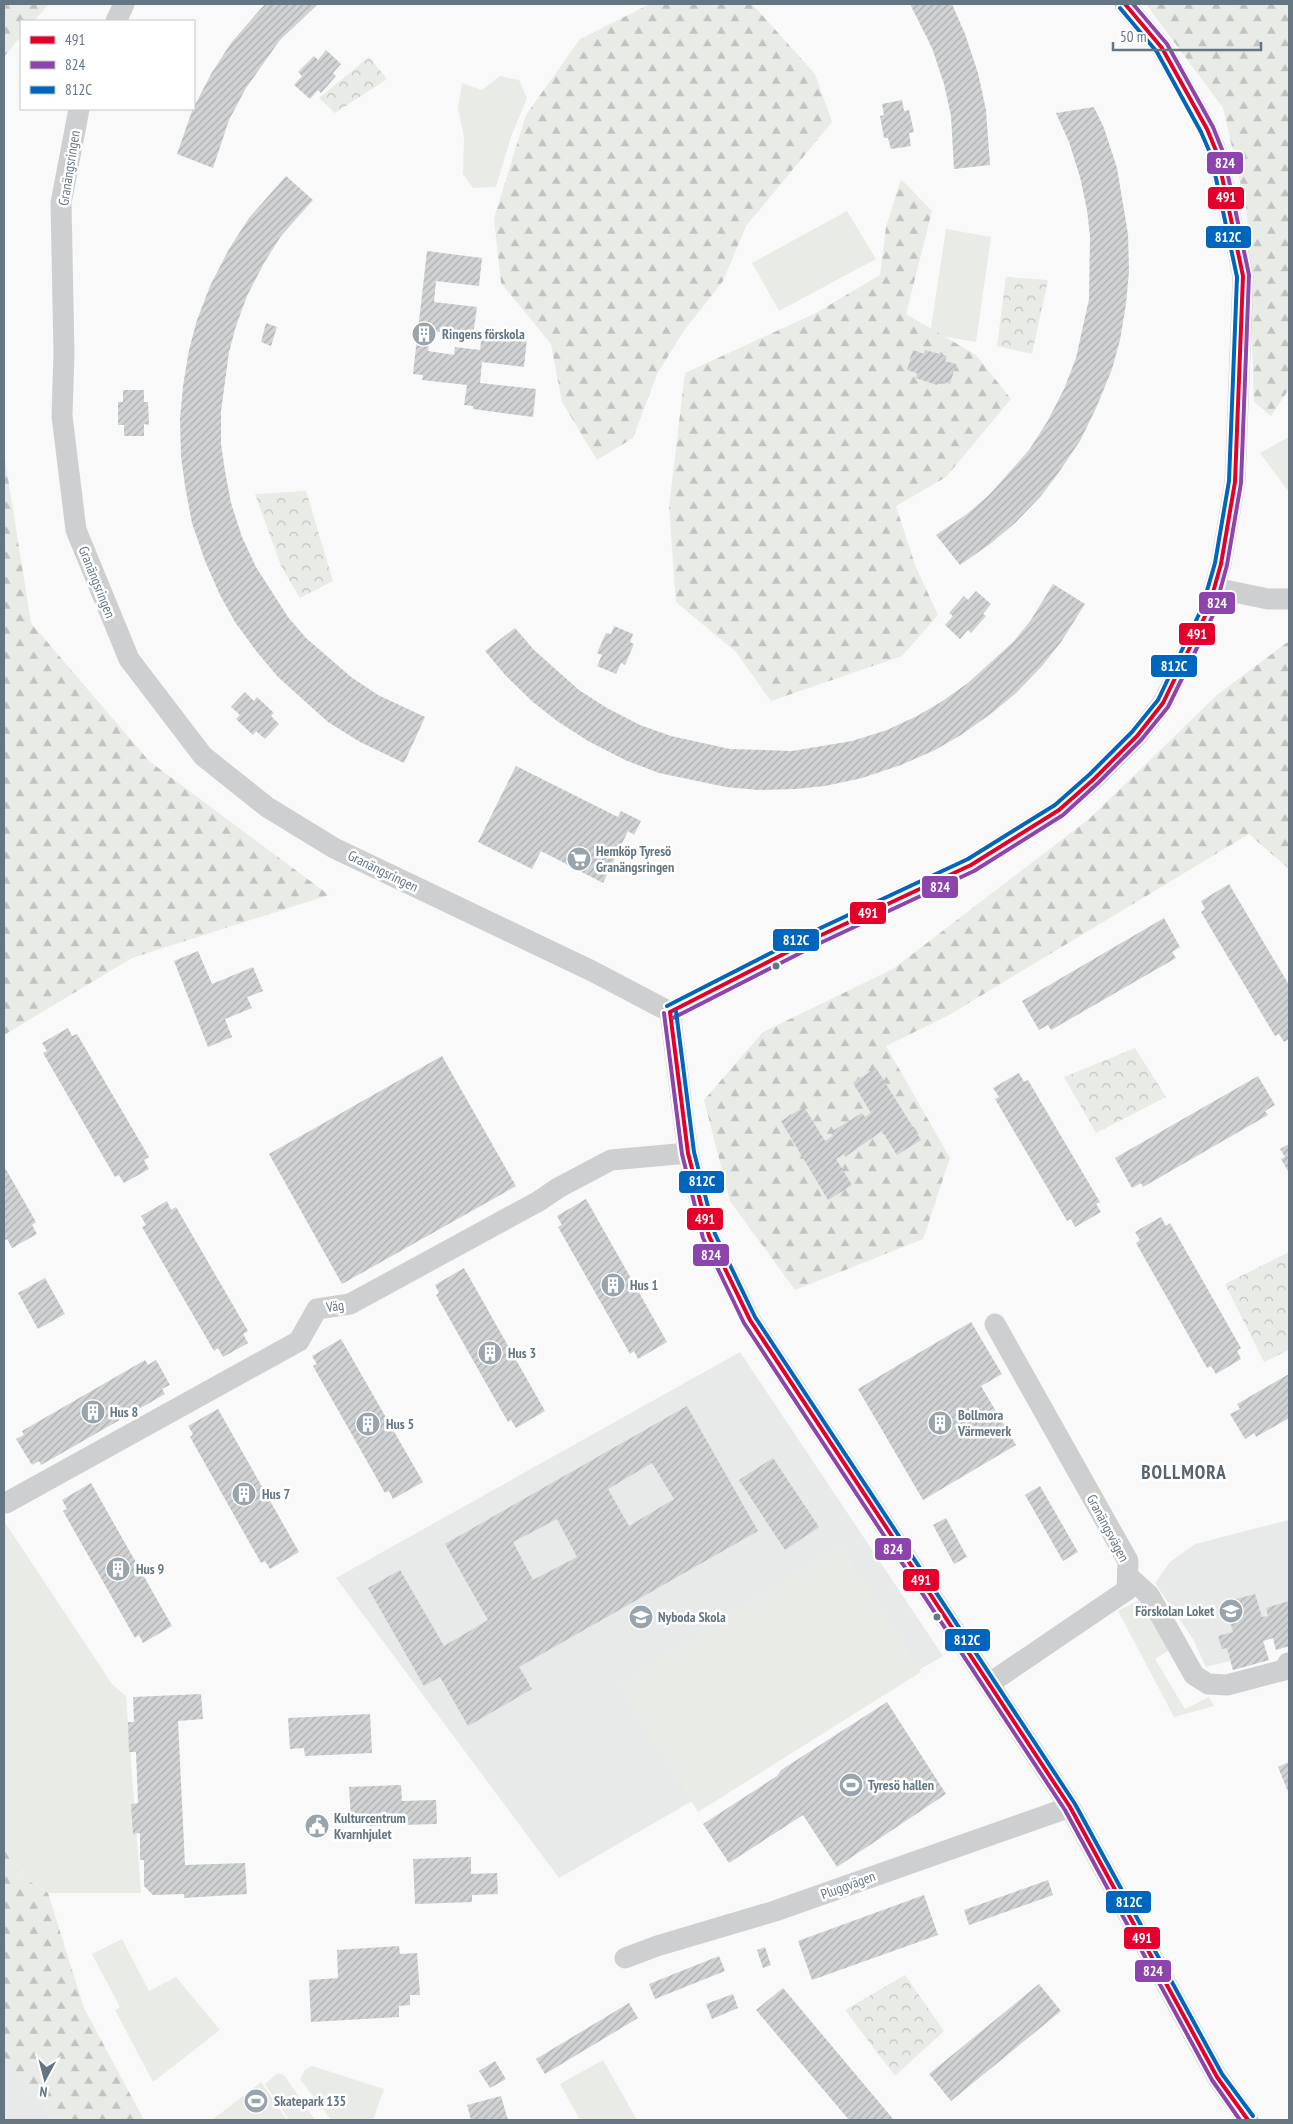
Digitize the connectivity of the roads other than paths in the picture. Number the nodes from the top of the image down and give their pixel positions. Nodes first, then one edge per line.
1 (124, 4) edge
2 (1125, 4) edge
3 (116, 20) edge
4 (79, 110) edge
5 (1215, 588) junction
6 (1289, 599) edge
7 (670, 1012) junction
8 (688, 1153) junction
9 (995, 1324) dead end
10 (6, 1503) dead end
11 (1128, 1576) junction
12 (1288, 1663) dead end
13 (990, 1683) junction
14 (1070, 1807) junction
15 (624, 1958) dead end
16 (1248, 2120) edge

1 - 3 street
2 - 5 street
4 - 7 street, Granängsringen
5 - 6 street
5 - 7 street
7 - 8 street
8 - 10 street, Väg
8 - 13 street
9 - 11 street, Granängsvägen
11 - 12 street
11 - 13 street, Granängsvägen
13 - 14 street
14 - 15 street, Pluggvägen
14 - 16 street

